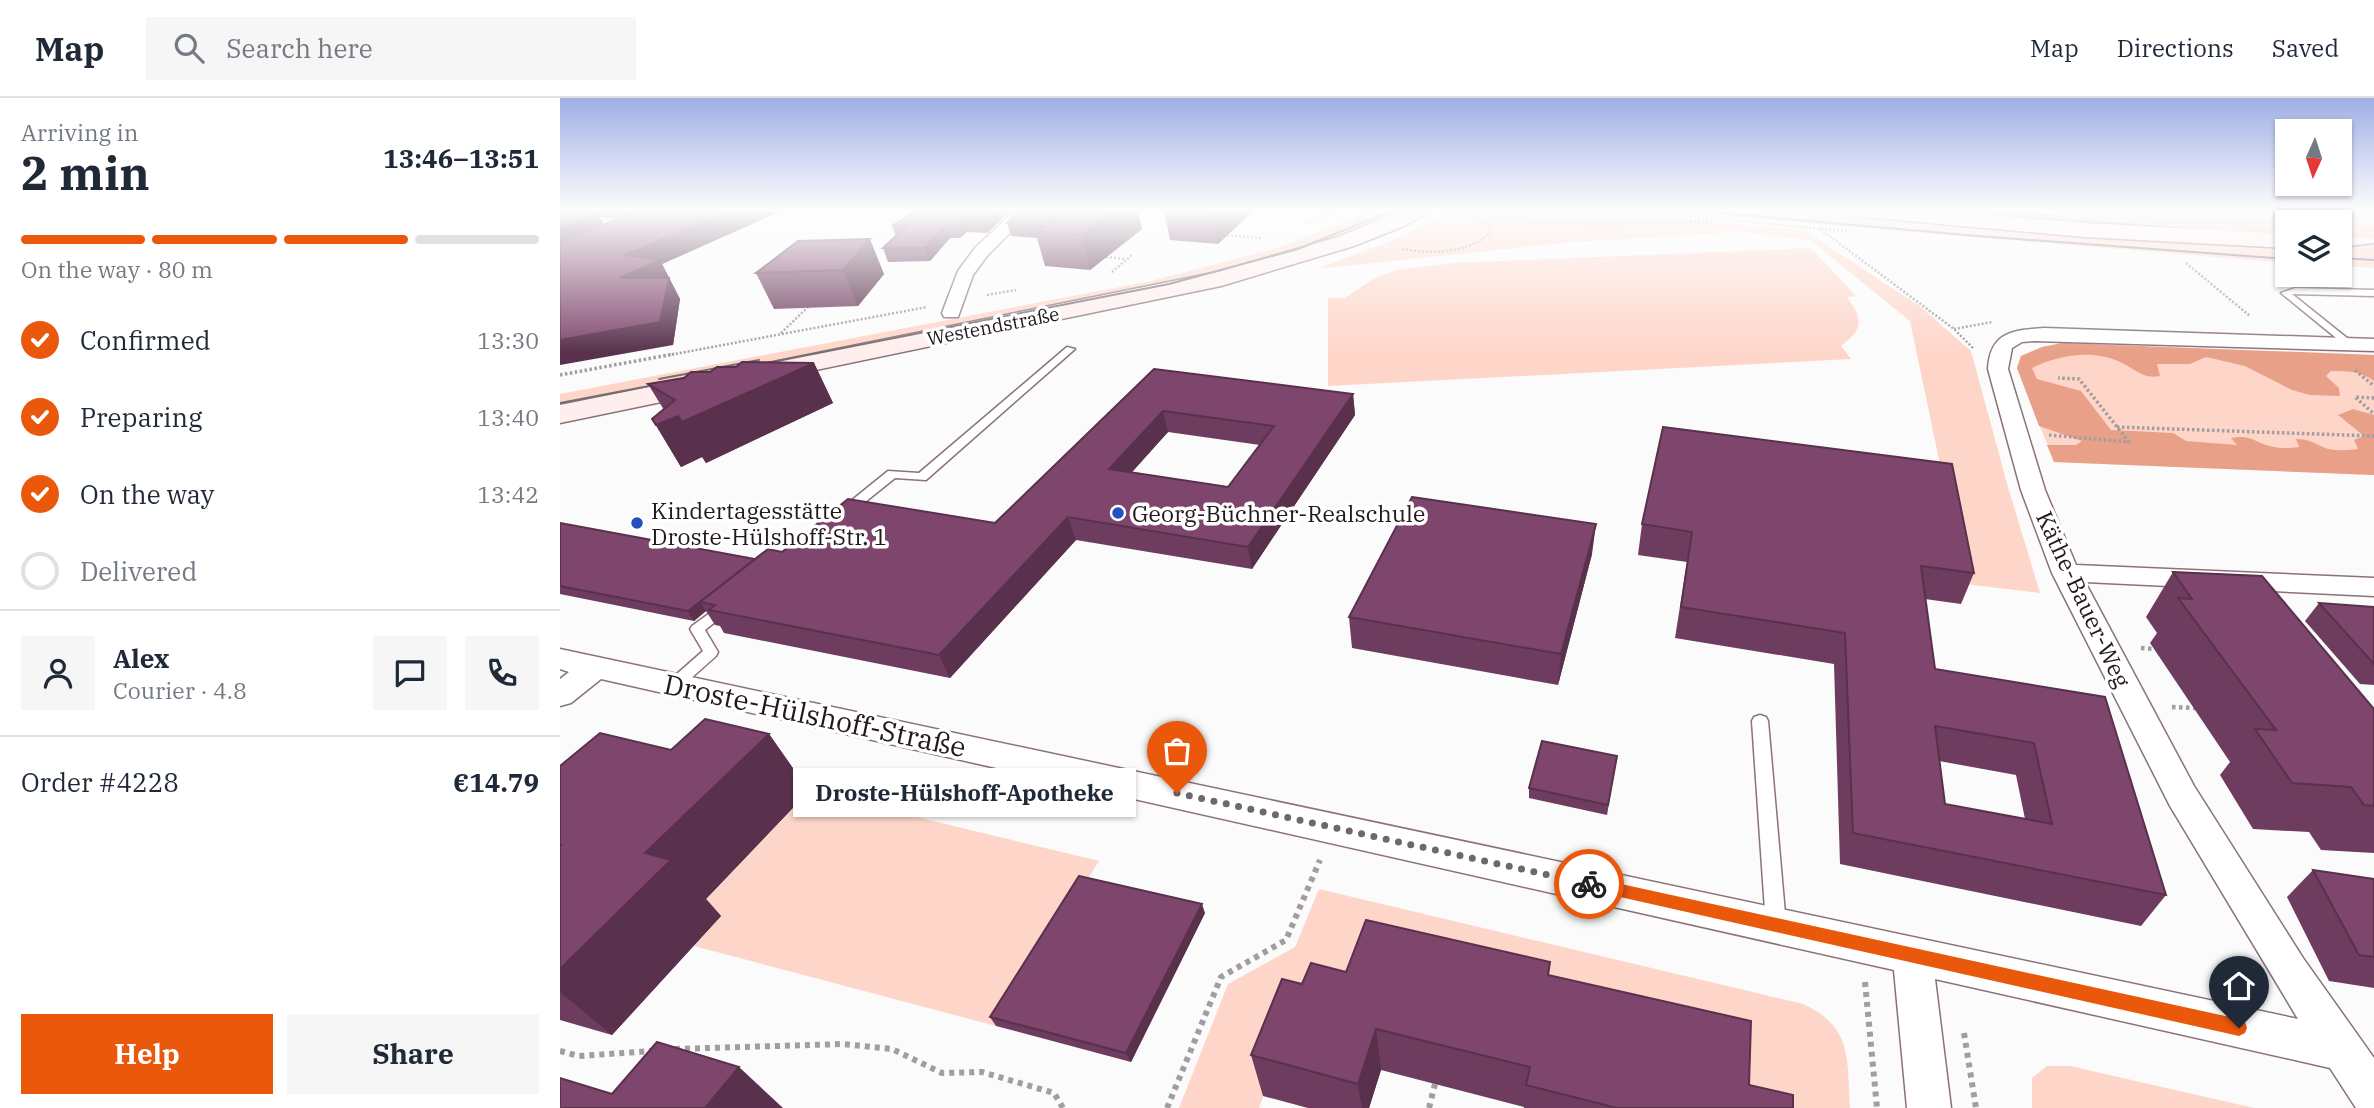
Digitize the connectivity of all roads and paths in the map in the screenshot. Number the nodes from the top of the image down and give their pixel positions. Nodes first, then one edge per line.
1 (976, 258) edge
2 (1118, 258) edge
3 (1221, 258) edge
4 (1292, 258) edge
5 (1858, 258) edge
6 (2180, 258) dead end
7 (1127, 259) joint
8 (1112, 272) dead end
9 (2374, 293) edge
10 (814, 302) edge
11 (951, 313) junction
12 (780, 334) dead end
13 (2280, 342) junction
14 (2349, 344) junction
15 (2374, 345) edge
16 (1070, 349) dead end
17 (620, 354) edge
18 (708, 359) dead end
19 (617, 364) dead end
20 (1998, 369) junction
21 (2058, 379) dead end
22 (2374, 398) edge
23 (560, 414) edge
24 (2374, 414) edge
25 (2117, 427) junction
26 (2016, 433) junction
27 (2374, 436) edge
28 (838, 517) edge
29 (2066, 573) junction
30 (2374, 587) edge
31 (740, 595) edge
32 (560, 659) edge
33 (597, 667) junction
34 (674, 684) junction
35 (560, 695) edge
36 (1760, 721) dead end
37 (1334, 827) junction
38 (1776, 925) junction
39 (1862, 946) junction
40 (1912, 956) junction
41 (2343, 1050) junction
42 (560, 1051) edge
43 (1435, 1084) edge
44 (2374, 1096) edge
45 (1063, 1108) edge
46 (1167, 1108) edge
47 (1429, 1108) edge
48 (1877, 1108) edge
49 (1929, 1108) edge

1 - 11 street
2 - 7 path
3 - 11 main road, Westendstraße
4 - 23 main road, Westendstraße
5 - 20 path
6 - 13 path
7 - 8 path
9 - 14 lane
10 - 12 path
11 - 18 main road, Westendstraße
13 - 14 street
13 - 20 street
14 - 15 street
16 - 28 lane
17 - 19 path
20 - 26 street, Käthe-Bauer-Weg
21 - 25 path
22 - 24 path
25 - 26 path
25 - 27 path
26 - 29 street, Käthe-Bauer-Weg
29 - 30 street
29 - 41 street, Käthe-Bauer-Weg
31 - 34 lane
32 - 33 street, Droste-Hülshoff-Straße
33 - 34 street, Droste-Hülshoff-Straße
33 - 35 street
34 - 37 street, Droste-Hülshoff-Straße
36 - 38 lane
37 - 38 street, Droste-Hülshoff-Straße
37 - 46 path
38 - 39 street, Droste-Hülshoff-Straße
39 - 40 street, Droste-Hülshoff-Straße
39 - 48 path
40 - 41 street, Droste-Hülshoff-Straße
40 - 49 street
41 - 44 street, Käthe-Bauer-Weg
42 - 45 path
43 - 47 path

